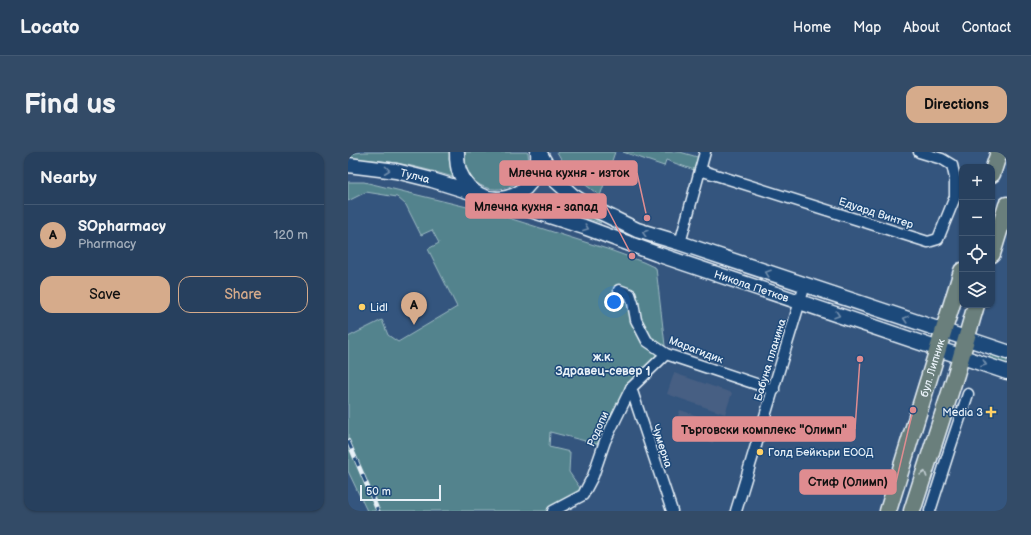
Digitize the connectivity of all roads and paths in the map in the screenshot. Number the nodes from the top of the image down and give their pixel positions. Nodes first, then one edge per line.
1 (457, 152) edge
2 (538, 152) edge
3 (705, 152) edge
4 (919, 152) edge
5 (999, 152) edge
6 (348, 165) edge
7 (995, 165) edge
8 (700, 170) junction
9 (480, 195) junction
10 (496, 199) junction
11 (1007, 205) edge
12 (680, 243) junction
13 (995, 244) edge
14 (962, 272) edge
15 (805, 285) junction
16 (618, 290) dead end
17 (800, 303) junction
18 (975, 308) edge
19 (943, 331) junction
20 (966, 338) junction
21 (938, 348) junction
22 (1007, 352) edge
23 (666, 354) junction
24 (961, 356) junction
25 (1007, 372) edge
26 (631, 388) junction
27 (774, 390) junction
28 (968, 394) dead end
29 (553, 511) edge
30 (672, 511) edge
31 (736, 511) edge
32 (888, 511) edge
33 (912, 511) edge
34 (930, 511) edge

1 - 9 main road
2 - 10 main road
12 -> 2 main road, Никола Петков
3 - 8 street
4 - 8 street, Едуард Винтер
5 - 7 main road
6 -> 9 main road, Тулча
8 - 12 street
9 - 10 main road, Тулча
10 -> 17 main road, Никола Петков
11 - 13 main road
15 -> 12 main road, Никола Петков
14 - 19 main road, бул. Липник
15 - 17 street, Бабуна планина
19 -> 15 main road, Никола Петков
16 - 23 street, Марагидик
17 -> 21 main road, Никола Петков
17 - 27 street, Бабуна планина
18 - 20 main road
19 - 20 main road, Никола Петков
19 - 21 main road, бул. Липник
20 - 22 main road, Никола Петков
20 - 24 main road
21 - 24 main road, Никола Петков
21 - 32 main road, бул. Липник
23 - 26 street, Родопи
23 - 27 street, Марагидик
24 -> 25 main road, Никола Петков
33 -> 24 main road
26 - 29 street, Родопи
26 - 30 street, Чумерна
27 - 31 street, Бабуна планина
28 - 34 street

